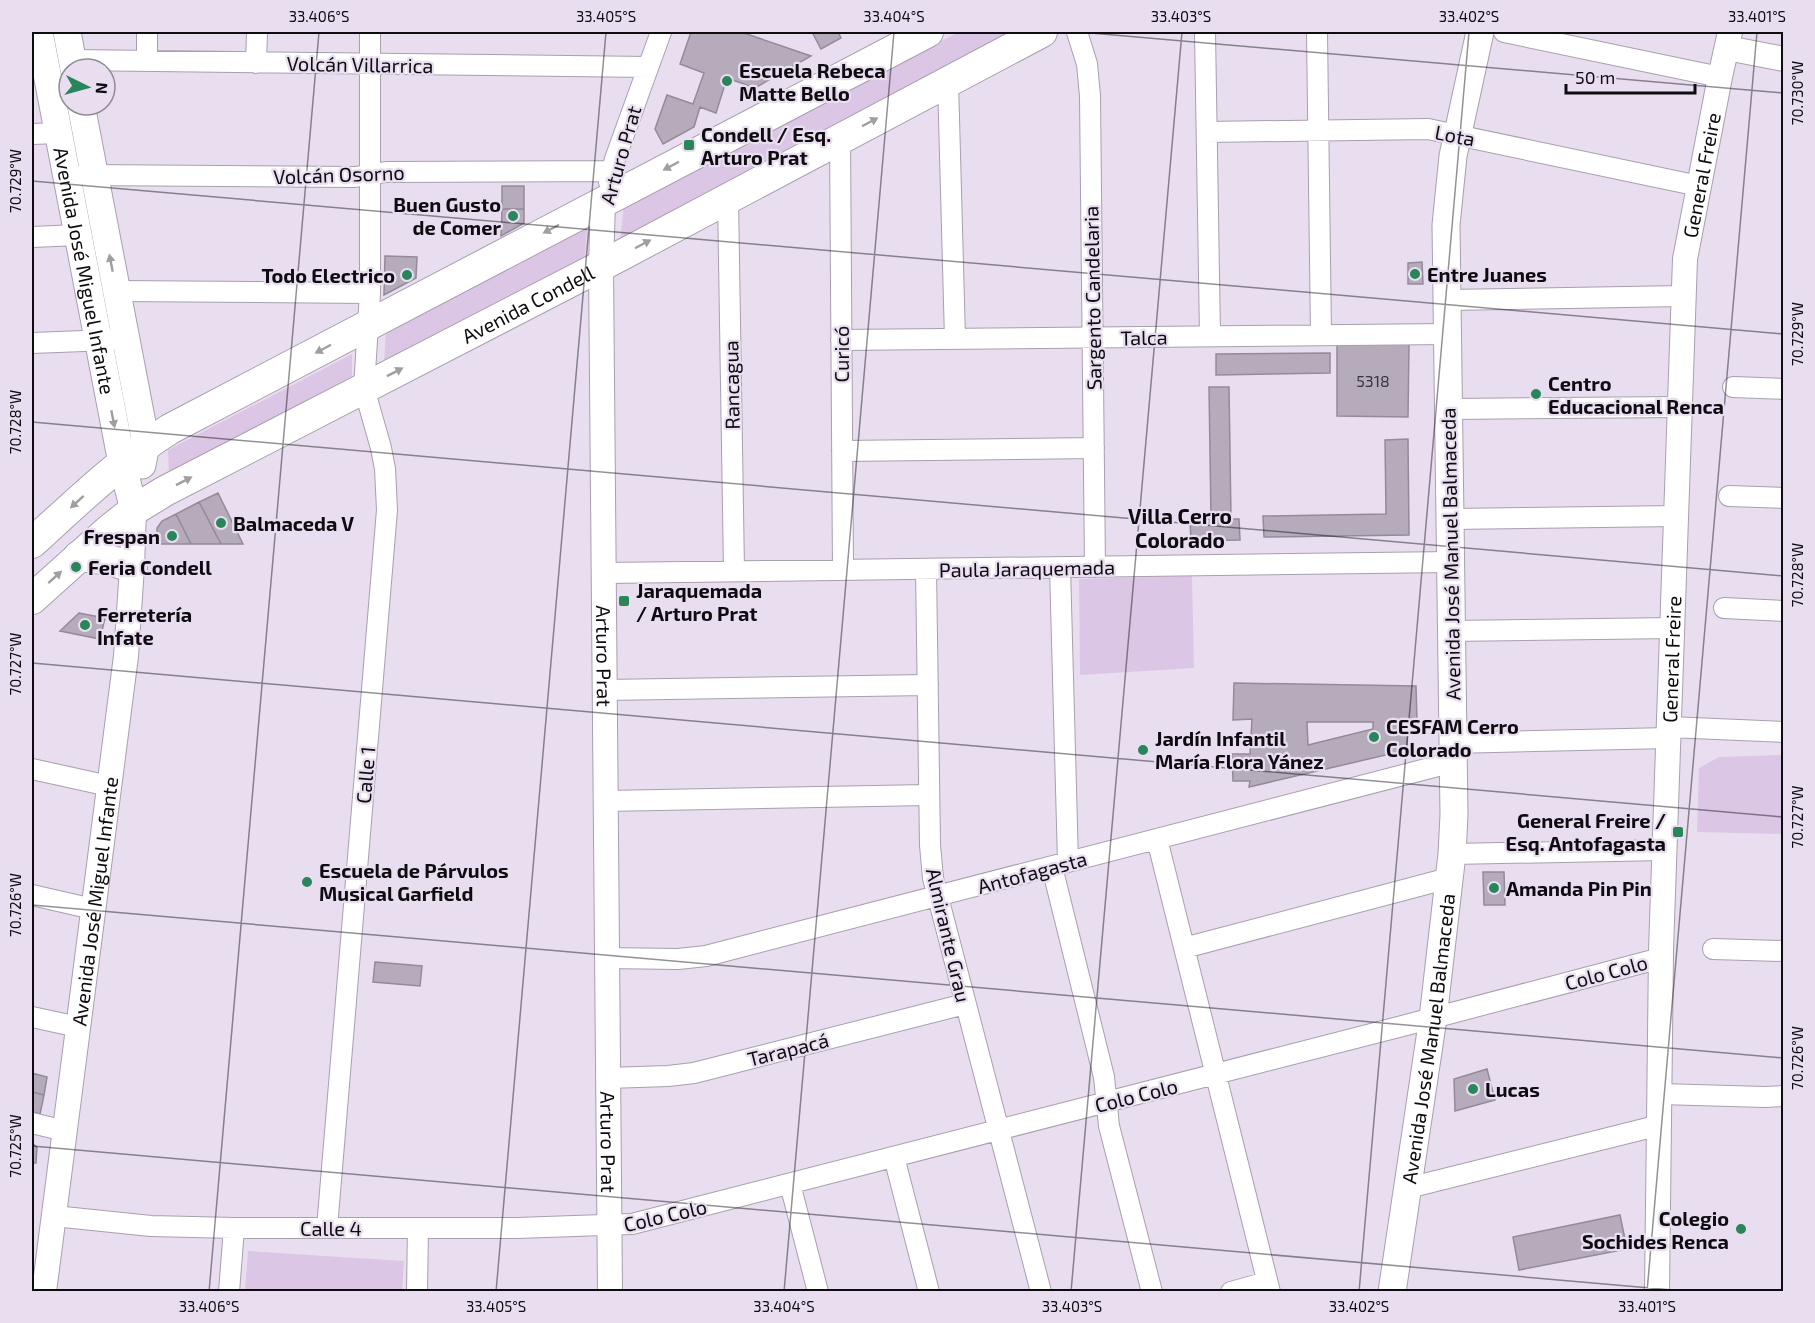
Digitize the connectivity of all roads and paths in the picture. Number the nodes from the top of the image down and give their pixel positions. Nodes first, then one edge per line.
1 (39, 32) edge
2 (67, 32) edge
3 (147, 32) edge
4 (257, 32) edge
5 (370, 32) edge
6 (661, 32) edge
7 (928, 32) edge
8 (1042, 32) edge
9 (1077, 32) edge
10 (1206, 32) edge
11 (1317, 32) edge
12 (1480, 32) edge
13 (1504, 32) edge
14 (1728, 40) edge
15 (72, 57) edge
16 (1784, 59) edge
17 (147, 61) junction
18 (117, 63) edge
19 (256, 63) junction
20 (370, 64) junction
21 (648, 67) junction
22 (1720, 77) junction
23 (948, 81) junction
24 (83, 117) edge
25 (1318, 130) junction
26 (1207, 132) junction
27 (58, 133) junction
28 (32, 134) edge
29 (1458, 135) junction
30 (840, 139) junction
31 (612, 171) junction
32 (66, 175) junction
33 (370, 175) junction
34 (94, 176) junction
35 (1699, 186) junction
36 (729, 198) junction
37 (603, 202) junction
38 (78, 235) junction
39 (32, 237) edge
40 (601, 266) junction
41 (116, 291) junction
42 (370, 293) junction
43 (1683, 296) junction
44 (1447, 300) junction
45 (369, 325) junction
46 (1447, 334) junction
47 (1321, 335) junction
48 (1210, 336) junction
49 (1093, 338) junction
50 (126, 339) junction
51 (955, 339) junction
52 (98, 340) junction
53 (841, 340) junction
54 (32, 343) edge
55 (1733, 387) dead end
56 (364, 388) junction
57 (1784, 389) edge
58 (1680, 407) junction
59 (1449, 409) junction
60 (146, 444) junction
61 (1094, 448) junction
62 (842, 451) junction
63 (122, 464) junction
64 (1729, 496) dead end
65 (1784, 498) edge
66 (134, 510) junction
67 (1677, 516) junction
68 (1450, 519) junction
69 (32, 543) edge
70 (79, 556) junction
71 (1451, 562) junction
72 (132, 567) junction
73 (1060, 567) junction
74 (1095, 567) junction
75 (926, 569) junction
76 (843, 570) junction
77 (734, 571) junction
78 (604, 573) junction
79 (32, 599) edge
80 (1724, 608) dead end
81 (1784, 611) edge
82 (1673, 628) junction
83 (1451, 631) junction
84 (928, 686) junction
85 (605, 690) junction
86 (1784, 732) edge
87 (1669, 733) junction
88 (1453, 752) junction
89 (32, 769) edge
90 (109, 786) junction
91 (929, 795) junction
92 (606, 801) junction
93 (1157, 839) junction
94 (1665, 850) junction
95 (1060, 865) junction
96 (1451, 866) junction
97 (32, 895) edge
98 (937, 897) junction
99 (93, 909) junction
100 (1184, 948) junction
101 (1713, 949) dead end
102 (1784, 951) edge
103 (607, 958) junction
104 (1661, 958) junction
105 (965, 1004) junction
106 (32, 1017) edge
107 (1433, 1018) junction
108 (78, 1027) junction
109 (1216, 1074) junction
110 (608, 1078) junction
111 (1660, 1094) junction
112 (1784, 1096) edge
113 (1107, 1102) junction
114 (32, 1123) edge
115 (1660, 1125) junction
116 (999, 1130) junction
117 (64, 1131) junction
118 (894, 1157) junction
119 (790, 1184) junction
120 (1408, 1188) junction
121 (54, 1216) junction
122 (610, 1226) junction
123 (234, 1228) junction
124 (327, 1228) junction
125 (418, 1228) junction
126 (1268, 1287) edge
127 (44, 1292) edge
128 (229, 1292) edge
129 (417, 1292) edge
130 (610, 1292) edge
131 (818, 1292) edge
132 (929, 1292) edge
133 (1041, 1292) edge
134 (1152, 1292) edge
135 (1231, 1292) edge
136 (1392, 1292) edge
137 (1657, 1292) edge

1 - 27 main road, Avenida José Miguel Infante
2 - 15 main road
3 - 17 street
4 - 19 street
5 - 20 street, Calle 1
6 - 21 street, Arturo Prat
7 -> 37 main road
8 - 23 main road, Avenida Condell
9 - 49 street, Sargento Candelaria
10 - 26 street
11 - 25 street
12 - 29 main road, Avenida José Manuel Balmaceda
13 - 22 street
14 - 16 street
14 - 22 street, General Freire
17 - 18 street, Volcán Villarrica
17 - 19 street, Volcán Villarrica
19 - 20 street, Volcán Villarrica
20 - 21 street, Volcán Villarrica
20 - 33 street, Calle 1
21 - 31 street, Arturo Prat
22 - 35 street, General Freire
30 -> 23 main road, Avenida Condell
23 - 51 street
24 - 34 main road, Avenida José Miguel Infante
25 - 26 street, Lota
25 - 29 street, Lota
25 - 47 street
26 - 48 street
27 - 28 street
27 - 32 main road, Avenida José Miguel Infante
29 - 35 street, Lota
29 - 44 main road, Avenida José Manuel Balmaceda
30 - 36 main road, Avenida Condell
30 - 53 street, Curicó
31 - 33 street, Volcán Osorno
31 - 37 street, Arturo Prat
32 - 34 street, Volcán Osorno
32 - 38 main road, Avenida José Miguel Infante
33 - 34 street, Volcán Osorno
33 - 42 street, Calle 1
41 -> 34 main road, Avenida José Miguel Infante
35 - 43 street, General Freire
40 -> 36 main road, Avenida Condell
36 - 77 street, Rancagua
37 - 40 street, Arturo Prat
37 -> 45 main road
38 - 39 street
38 - 52 main road, Avenida José Miguel Infante
56 -> 40 main road, Avenida Condell
40 - 78 street, Arturo Prat
41 - 42 street
41 - 50 main road, Avenida José Miguel Infante
42 - 45 street, Calle 1
43 - 44 street
43 - 58 street, General Freire
44 - 46 main road, Avenida José Manuel Balmaceda
45 - 56 street, Calle 1
45 -> 60 main road
46 - 47 street, Talca
46 - 59 main road, Avenida José Manuel Balmaceda
47 - 48 street, Talca
48 - 49 street, Talca
49 - 51 street, Talca
49 - 61 street, Sargento Candelaria
50 - 52 street
50 - 60 main road, Avenida José Miguel Infante
51 - 53 street, Talca
52 - 54 street
52 -> 63 main road, Avenida José Miguel Infante
53 - 62 street, Curicó
55 - 57 street
66 -> 56 main road, Avenida Condell
56 - 124 street, Calle 1
58 - 59 street
58 - 67 street, General Freire
59 - 68 main road, Avenida José Manuel Balmaceda
60 - 63 main road
60 - 66 main road, Avenida José Miguel Infante
61 - 62 street
61 - 74 street, Sargento Candelaria
62 - 76 street, Curicó
63 - 66 main road, Avenida José Miguel Infante
63 -> 69 main road
64 - 65 street
66 - 70 main road, Avenida Condell
66 - 72 street, Avenida José Miguel Infante
67 - 68 street
67 - 82 street, General Freire
68 - 71 main road, Avenida José Manuel Balmaceda
70 - 72 main road
79 -> 70 main road, Avenida Condell
71 - 74 street, Paula Jaraquemada
71 - 83 main road, Avenida José Manuel Balmaceda
72 - 90 street, Avenida José Miguel Infante
73 - 74 street, Paula Jaraquemada
73 - 75 street, Paula Jaraquemada
73 - 95 street
75 - 76 street, Paula Jaraquemada
75 - 84 street, Almirante Grau
76 - 77 street, Paula Jaraquemada
77 - 78 street, Paula Jaraquemada
78 - 85 street, Arturo Prat
80 - 81 street
82 - 83 street
82 - 87 street, General Freire
83 - 88 main road, Avenida José Manuel Balmaceda
84 - 85 street
84 - 91 street, Almirante Grau
85 - 92 street, Arturo Prat
86 - 87 street, Antofagasta
87 - 88 street, Antofagasta
87 - 94 street, General Freire
88 - 93 street, Antofagasta
88 - 96 main road, Avenida José Manuel Balmaceda
89 - 90 street
90 - 99 street, Avenida José Miguel Infante
91 - 92 street
91 - 98 street, Almirante Grau
92 - 103 street, Arturo Prat
93 - 95 street, Antofagasta
93 - 100 street
94 - 96 street
94 - 104 street, General Freire
95 - 98 street, Antofagasta
95 - 113 street
96 - 100 street
96 - 107 main road, Avenida José Manuel Balmaceda
97 - 99 street
98 - 103 street, Antofagasta
98 - 105 street, Almirante Grau
99 - 108 street, Avenida José Miguel Infante
100 - 109 street
101 - 102 street
103 - 110 street, Arturo Prat
104 - 107 street, Colo Colo
104 - 111 street, General Freire
105 - 110 street, Tarapacá
105 - 116 street, Almirante Grau
106 - 108 street
107 - 109 street, Colo Colo
107 - 120 main road, Avenida José Manuel Balmaceda
108 - 117 street, Avenida José Miguel Infante
109 - 113 street, Colo Colo
109 - 126 street
110 - 122 street, Arturo Prat
111 - 112 street
111 - 115 street, General Freire
113 - 116 street, Colo Colo
113 - 134 street
114 - 117 street
115 - 120 street
115 - 137 street, General Freire
116 - 118 street, Colo Colo
116 - 133 street, Almirante Grau
117 - 121 street, Avenida José Miguel Infante
118 - 119 street, Colo Colo
118 - 132 street
119 - 122 street, Colo Colo
119 - 131 street
120 - 136 main road, Avenida José Manuel Balmaceda
121 - 123 street, Calle 4
121 - 127 street, Avenida José Miguel Infante
122 - 125 street, Calle 4
122 - 130 street, Arturo Prat
123 - 124 street, Calle 4
123 - 128 street
124 - 125 street, Calle 4
125 - 129 street
126 - 135 street

